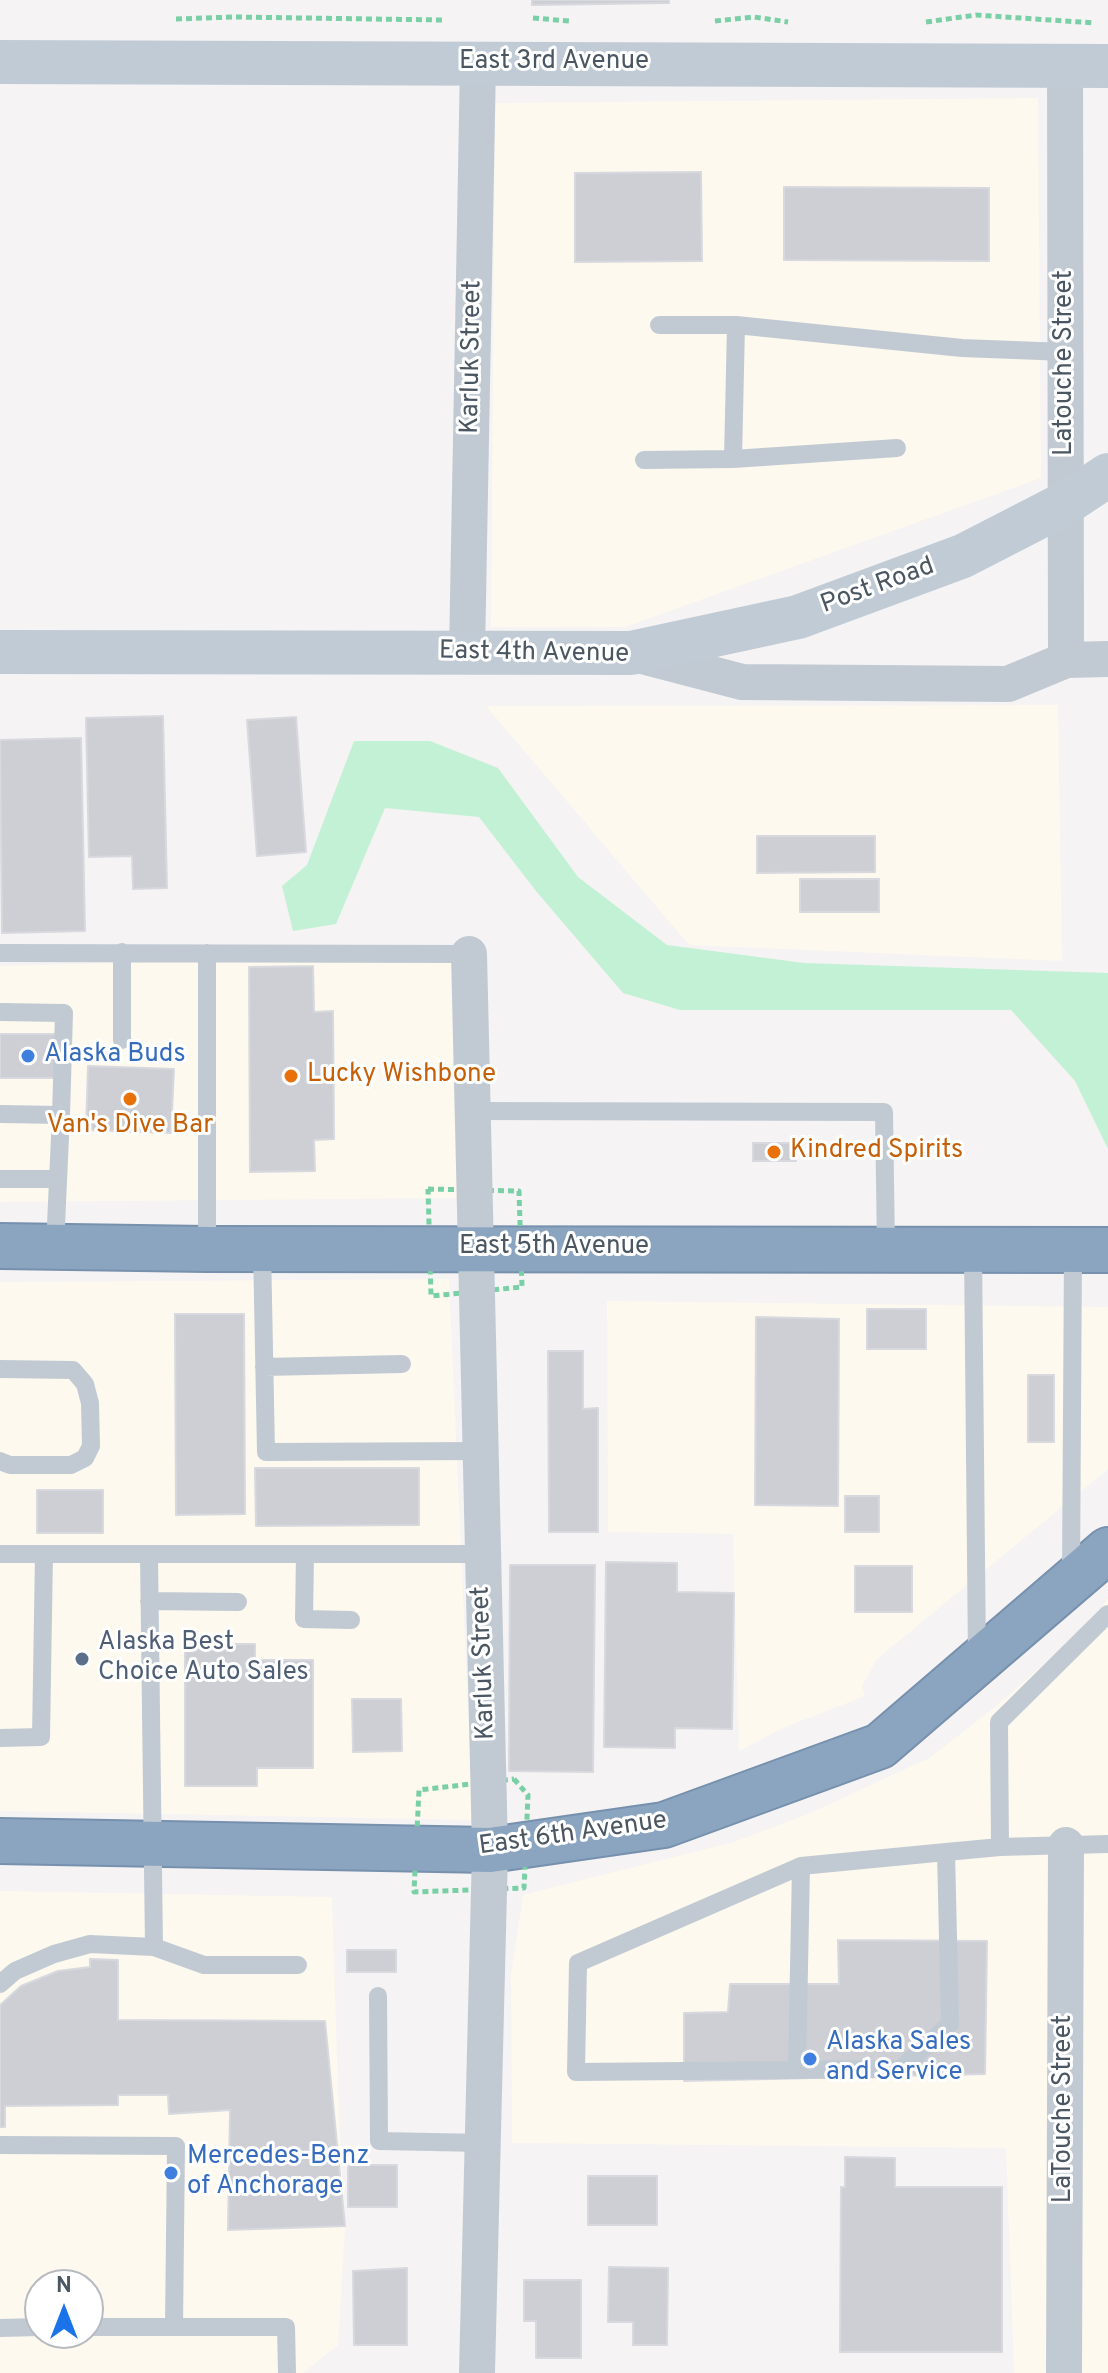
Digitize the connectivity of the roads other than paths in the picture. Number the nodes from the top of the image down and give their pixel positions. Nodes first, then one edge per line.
1 (0, 62) edge
2 (478, 63) junction
3 (1065, 65) junction
4 (1108, 66) edge
5 (659, 325) dead end
6 (736, 325) junction
7 (1066, 352) junction
8 (897, 448) dead end
9 (733, 459) junction
10 (644, 460) dead end
11 (1108, 478) edge
12 (1066, 503) junction
13 (0, 652) edge
14 (467, 652) junction
15 (631, 653) junction
16 (1108, 659) edge
17 (1066, 660) junction
18 (122, 952) junction
19 (0, 953) edge
20 (207, 953) junction
21 (469, 954) joint
22 (0, 1012) edge
23 (122, 1040) dead end
24 (472, 1111) junction
25 (0, 1114) edge
26 (61, 1115) junction
27 (0, 1179) edge
28 (57, 1179) junction
29 (0, 1246) edge
30 (55, 1247) junction
31 (262, 1248) junction
32 (475, 1248) junction
33 (207, 1249) junction
34 (886, 1249) junction
35 (973, 1250) junction
36 (1091, 1250) edge
37 (402, 1364) dead end
38 (264, 1367) junction
39 (0, 1369) edge
40 (480, 1451) junction
41 (0, 1461) edge
42 (1108, 1550) edge
43 (0, 1554) edge
44 (44, 1554) junction
45 (305, 1554) junction
46 (482, 1554) junction
47 (149, 1555) junction
48 (1071, 1581) junction
49 (149, 1601) junction
50 (238, 1602) dead end
51 (1108, 1614) edge
52 (351, 1620) dead end
53 (977, 1663) junction
54 (0, 1738) edge
55 (0, 1841) edge
56 (154, 1843) junction
57 (1108, 1844) edge
58 (1066, 1845) junction
59 (1000, 1847) junction
60 (490, 1850) junction
61 (946, 1852) junction
62 (801, 1866) junction
63 (154, 1947) junction
64 (298, 1965) dead end
65 (0, 1984) edge
66 (378, 1996) dead end
67 (797, 2070) junction
68 (483, 2143) junction
69 (0, 2145) edge
70 (24, 2327) edge
71 (104, 2327) edge
72 (174, 2327) junction
73 (0, 2328) edge
74 (287, 2373) edge
75 (477, 2373) edge
76 (1064, 2373) edge

1 - 2 main road, East 3rd Avenue
2 - 3 main road, East 3rd Avenue
2 - 14 street, Karluk Street
3 - 4 main road, East 3rd Avenue
3 - 7 street, Latouche Street
5 - 6 lane
6 - 7 lane
6 - 9 lane
7 - 12 street, Latouche Street
8 - 9 lane
9 - 10 lane
11 - 12 main road, Post Road
12 - 15 main road, Post Road
12 - 17 street, Latouche Street
13 - 14 main road, East 4th Avenue
14 - 15 main road, East 4th Avenue
15 - 17 street, East 4th Avenue
16 - 17 street, East 4th Avenue
18 - 19 lane
18 - 20 lane
18 - 23 lane
20 - 21 lane
20 - 33 lane
21 - 24 street, Karluk Street
22 - 26 lane
24 - 32 street, Karluk Street
24 - 34 lane
25 - 26 lane
26 - 28 lane
27 - 28 lane
28 - 30 lane
29 - 30 highway, East 5th Avenue
30 - 33 highway, East 5th Avenue
31 - 32 highway, East 5th Avenue
31 - 33 highway, East 5th Avenue
31 - 38 lane
32 - 34 highway, East 5th Avenue
32 - 40 street, Karluk Street
34 - 35 highway, East 5th Avenue
35 - 36 highway, East 5th Avenue
35 - 53 lane
36 - 48 lane
37 - 38 lane
38 - 40 lane
39 - 41 lane
40 - 46 street, Karluk Street
42 - 48 highway, East 6th Avenue
43 - 44 lane
44 - 47 lane
44 - 54 lane
45 - 46 lane
45 - 47 lane
45 - 52 lane
46 - 60 street, Karluk Street
47 - 49 lane
48 - 53 highway, East 6th Avenue
49 - 50 lane
49 - 56 lane
51 - 59 lane
53 - 60 highway, East 6th Avenue
55 - 56 highway, East 6th Avenue
56 - 60 highway, East 6th Avenue
56 - 63 lane
57 - 58 lane
58 - 59 lane
58 - 76 street, LaTouche Street
59 - 61 lane
60 - 68 street, Karluk Street
61 - 62 lane
61 - 67 lane
62 - 67 lane
62 - 67 lane
63 - 64 lane
63 - 65 lane
66 - 68 lane
68 - 75 street, Karluk Street
69 - 72 lane
70 - 73 lane
71 - 72 lane
72 - 74 lane

